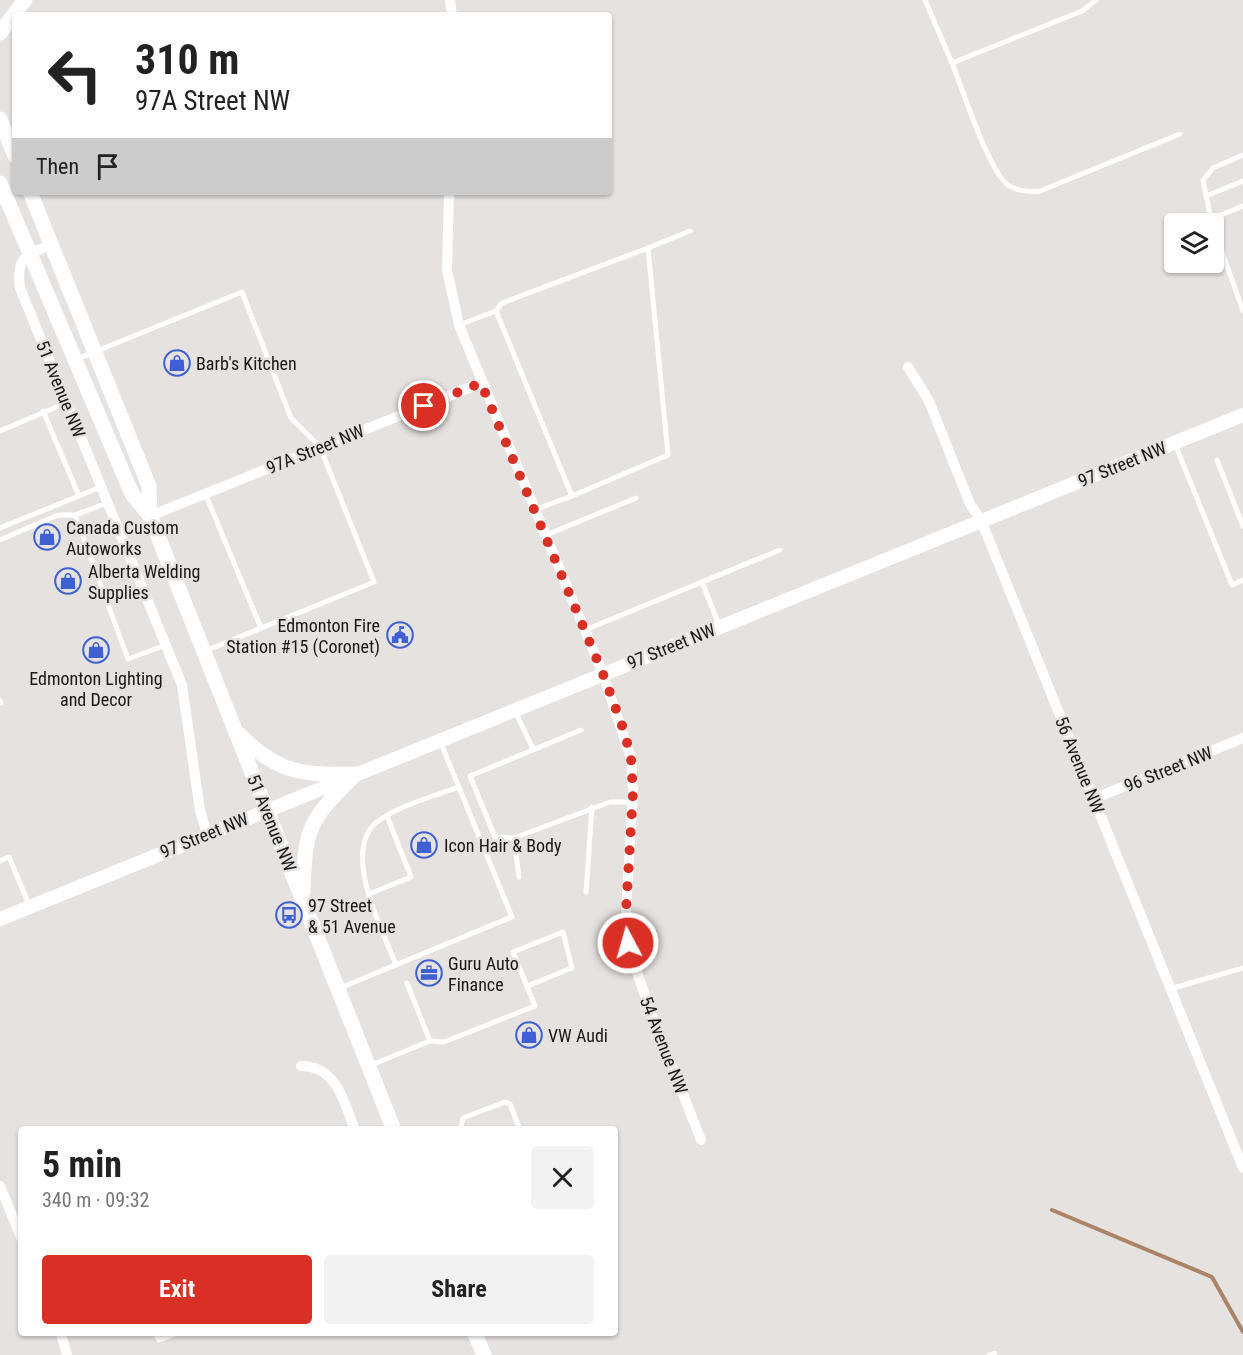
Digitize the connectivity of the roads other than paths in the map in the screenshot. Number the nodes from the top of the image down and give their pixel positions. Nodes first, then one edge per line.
1 (25, 0) edge
2 (925, 0) edge
3 (1096, 0) edge
4 (16, 12) edge
5 (12, 17) edge
6 (0, 33) edge
7 (952, 63) junction
8 (0, 119) edge
9 (1180, 134) dead end
10 (12, 149) edge
11 (1243, 155) edge
12 (1243, 181) edge
13 (0, 183) edge
14 (31, 195) edge
15 (449, 195) edge
16 (1206, 196) junction
17 (1243, 206) edge
18 (1210, 213) edge
19 (1224, 215) edge
20 (690, 231) dead end
21 (51, 245) junction
22 (648, 248) junction
23 (29, 254) junction
24 (1224, 262) edge
25 (496, 311) junction
26 (1243, 311) edge
27 (459, 325) junction
28 (94, 353) junction
29 (75, 360) junction
30 (908, 367) dead end
31 (481, 383) junction
32 (66, 403) junction
33 (43, 411) junction
34 (1243, 415) edge
35 (0, 430) edge
36 (1175, 442) junction
37 (320, 447) junction
38 (1217, 460) dead end
39 (101, 488) junction
40 (205, 493) junction
41 (79, 496) junction
42 (572, 496) junction
43 (636, 498) dead end
44 (108, 503) junction
45 (534, 510) junction
46 (75, 515) junction
47 (150, 516) junction
48 (981, 520) junction
49 (1243, 526) edge
50 (0, 528) edge
51 (545, 535) junction
52 (0, 540) edge
53 (780, 550) dead end
54 (1243, 580) edge
55 (702, 582) junction
56 (720, 627) junction
57 (261, 628) junction
58 (585, 630) junction
59 (166, 645) junction
60 (204, 652) junction
61 (603, 674) junction
62 (514, 709) junction
63 (581, 729) dead end
64 (235, 730) junction
65 (1243, 738) edge
66 (440, 740) junction
67 (533, 749) junction
68 (356, 774) junction
69 (459, 787) junction
70 (1093, 799) junction
71 (632, 802) junction
72 (592, 807) junction
73 (267, 810) junction
74 (387, 816) junction
75 (207, 834) junction
76 (514, 838) junction
77 (0, 861) edge
78 (519, 877) dead end
79 (586, 892) dead end
80 (369, 894) junction
81 (302, 898) junction
82 (30, 907) junction
83 (0, 919) edge
84 (396, 965) junction
85 (1243, 968) edge
86 (407, 983) dead end
87 (527, 986) junction
88 (338, 989) junction
89 (1170, 989) junction
90 (430, 1041) junction
91 (301, 1066) dead end
92 (369, 1066) junction
93 (353, 1126) edge
94 (392, 1126) edge
95 (461, 1126) edge
96 (518, 1126) edge
97 (701, 1140) dead end
98 (1243, 1168) edge
99 (0, 1186) edge
100 (18, 1230) edge
101 (62, 1336) edge
102 (157, 1336) edge
103 (170, 1336) edge
104 (476, 1336) edge
105 (67, 1355) edge
106 (484, 1355) edge

1 - 4 main road
2 - 7 lane
3 - 7 lane
5 - 6 main road
7 - 9 lane
8 - 10 main road
11 - 16 lane
12 - 16 lane
13 - 23 main road, 51 Avenue NW
14 - 21 main road, 51 Avenue NW
15 - 27 street, 54 Avenue NW
16 - 18 lane
17 - 19 lane
20 - 22 lane
21 - 23 street
21 - 28 main road, 51 Avenue NW
22 - 25 lane
22 - 42 lane
23 - 29 main road, 51 Avenue NW
23 - 32 street, 51 Avenue NW
24 - 26 lane
25 - 27 lane
25 - 42 lane
27 - 31 street, 54 Avenue NW
28 - 29 lane
28 - 37 lane
28 - 47 main road, 51 Avenue NW
29 - 47 main road, 51 Avenue NW
30 - 48 street, 56 Avenue NW
31 - 37 street, 97A Street NW
31 - 45 street, 54 Avenue NW
32 - 33 lane
32 - 39 street, 51 Avenue NW
33 - 35 lane
33 - 41 lane
34 - 36 street, 97 Street NW
36 - 48 street, 97 Street NW
36 - 54 lane
37 - 40 street, 97A Street NW
37 - 57 lane
38 - 49 lane
39 - 41 lane
39 - 44 street, 51 Avenue NW
40 - 47 street, 97A Street NW
40 - 57 lane
41 - 50 lane
42 - 45 lane
43 - 51 lane
44 - 46 lane
44 - 59 street, 51 Avenue NW
45 - 51 street, 54 Avenue NW
46 - 52 lane
46 - 59 lane
47 - 60 main road, 51 Avenue NW
48 - 56 street, 97 Street NW
48 - 70 street, 56 Avenue NW
51 - 58 street, 54 Avenue NW
53 - 55 lane
55 - 56 lane
55 - 58 lane
56 - 61 street, 97 Street NW
57 - 60 lane
58 - 61 street, 54 Avenue NW
59 - 75 street, 51 Avenue NW
60 - 64 main road, 51 Avenue NW
61 - 62 street, 97 Street NW
61 - 71 street, 54 Avenue NW
62 - 66 street, 97 Street NW
62 - 67 lane
63 - 67 lane
64 - 68 main road
64 - 73 main road, 51 Avenue NW
65 - 70 street, 96 Street NW
66 - 68 street, 97 Street NW
66 - 69 lane
67 - 76 lane
68 - 73 street, 97 Street NW
68 - 81 main road
69 - 74 lane
69 - 84 lane
70 - 89 street, 56 Avenue NW
71 - 72 lane
71 - 97 street, 54 Avenue NW
72 - 76 lane
72 - 79 lane
73 - 75 street, 97 Street NW
73 - 81 main road, 51 Avenue NW
74 - 80 lane
74 - 80 lane
75 - 82 street, 97 Street NW
76 - 78 lane
77 - 82 lane
80 - 84 lane
81 - 88 main road, 51 Avenue NW
82 - 83 street, 97 Street NW
84 - 88 lane
85 - 89 lane
86 - 90 lane
87 - 87 lane
87 - 90 lane
88 - 92 main road, 51 Avenue NW
89 - 98 street, 56 Avenue NW
90 - 92 lane
91 - 93 street
92 - 94 main road, 51 Avenue NW
95 - 96 lane
99 - 100 street
101 - 105 street
102 - 103 lane
104 - 106 main road

